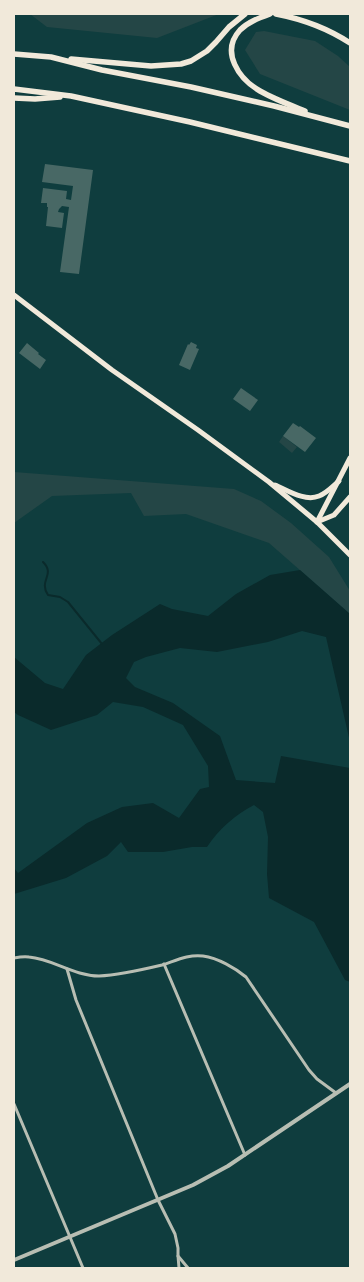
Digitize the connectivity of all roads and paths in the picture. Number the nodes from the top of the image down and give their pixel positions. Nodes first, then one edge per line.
1 (246, 14) edge
2 (270, 14) edge
3 (276, 14) edge
4 (350, 43) edge
5 (14, 54) edge
6 (51, 58) junction
7 (14, 89) edge
8 (71, 96) junction
9 (14, 98) edge
10 (336, 122) junction
11 (350, 126) edge
12 (350, 161) edge
13 (14, 295) edge
14 (350, 458) edge
15 (339, 481) junction
16 (269, 482) junction
17 (350, 497) edge
18 (317, 522) junction
19 (350, 555) edge
20 (14, 958) edge
21 (164, 964) junction
22 (67, 969) junction
23 (350, 1084) edge
24 (336, 1093) junction
25 (14, 1104) edge
26 (245, 1155) junction
27 (158, 1200) junction
28 (69, 1237) junction
29 (178, 1256) junction
30 (14, 1260) edge
31 (83, 1268) edge
32 (178, 1268) edge
33 (188, 1268) edge

1 - 6 highway
2 - 10 highway
3 - 4 highway
5 - 6 highway
6 - 10 highway
7 - 8 highway
8 - 9 highway
8 - 12 highway
10 - 11 highway
13 - 16 main road
14 - 15 main road
15 - 16 main road
15 - 18 main road
16 - 18 main road
17 - 18 main road
18 - 19 main road
20 - 22 street
21 - 22 street
21 - 24 street
21 - 26 street
22 - 27 street
23 - 24 street
24 - 26 street
25 - 28 street
26 - 27 street
27 - 28 street
27 - 29 street
28 - 30 street
28 - 31 street
29 - 32 street
29 - 33 street

